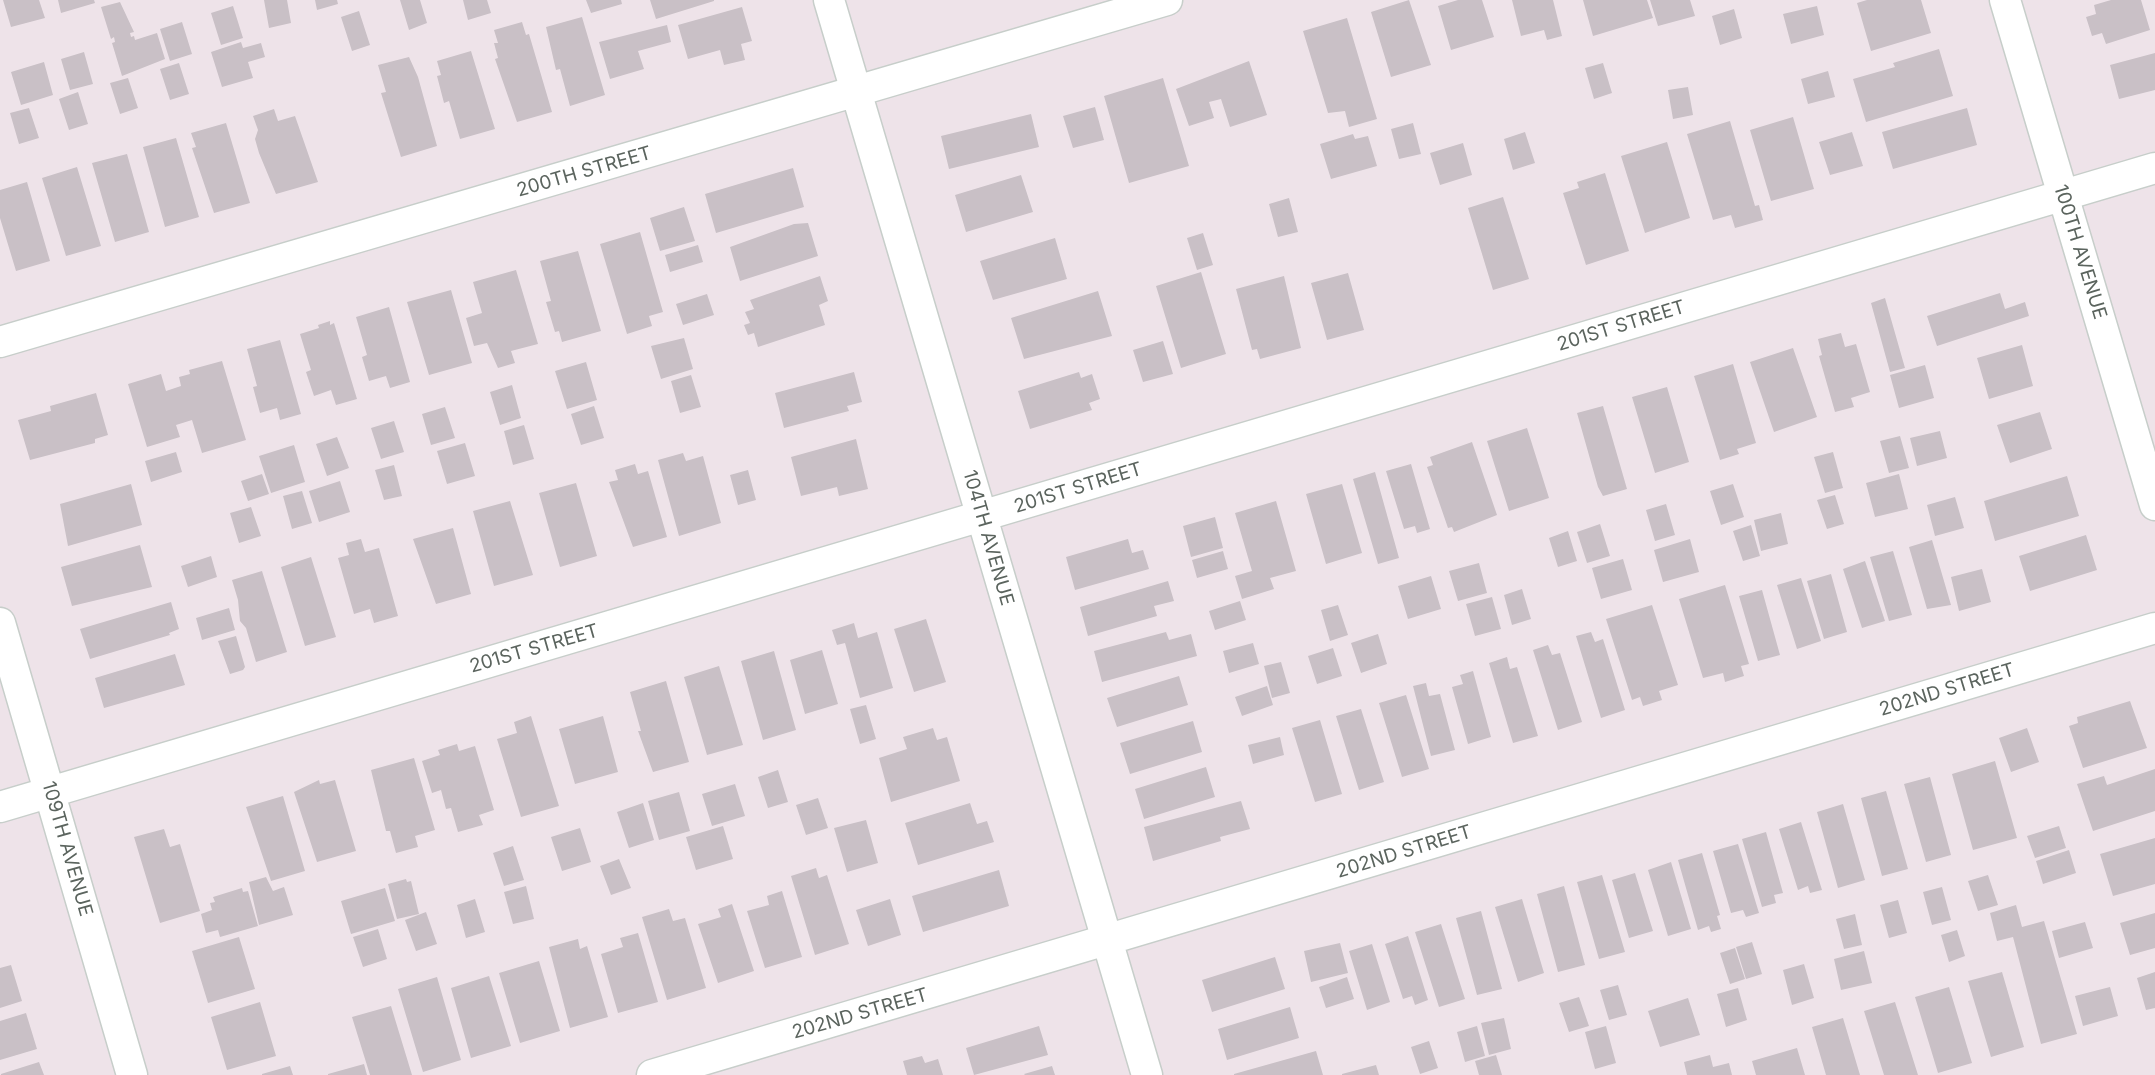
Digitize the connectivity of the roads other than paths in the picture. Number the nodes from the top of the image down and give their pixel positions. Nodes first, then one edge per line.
1 (829, 0) edge
2 (1167, 0) edge
3 (2006, 0) edge
4 (858, 92) junction
5 (2155, 168) edge
6 (2063, 194) junction
7 (0, 342) edge
8 (2155, 505) edge
9 (982, 517) junction
10 (0, 623) edge
11 (2155, 628) edge
12 (51, 792) junction
13 (0, 807) edge
14 (1107, 941) junction
15 (132, 1075) edge
16 (652, 1075) edge
17 (1147, 1075) edge

1 - 4 street, 104TH AVENUE
2 - 4 street, 200TH STREET
3 - 6 street, 100TH AVENUE
4 - 7 street, 200TH STREET
4 - 9 street, 104TH AVENUE
5 - 6 street, 201ST STREET
6 - 8 street, 100TH AVENUE
6 - 9 street, 201ST STREET
9 - 12 street, 201ST STREET
9 - 14 street, 104TH AVENUE
10 - 12 street, 109TH AVENUE
11 - 14 street, 202ND STREET
12 - 13 street, 201ST STREET
12 - 15 street, 109TH AVENUE
14 - 16 street, 202ND STREET
14 - 17 street, 104TH AVENUE

